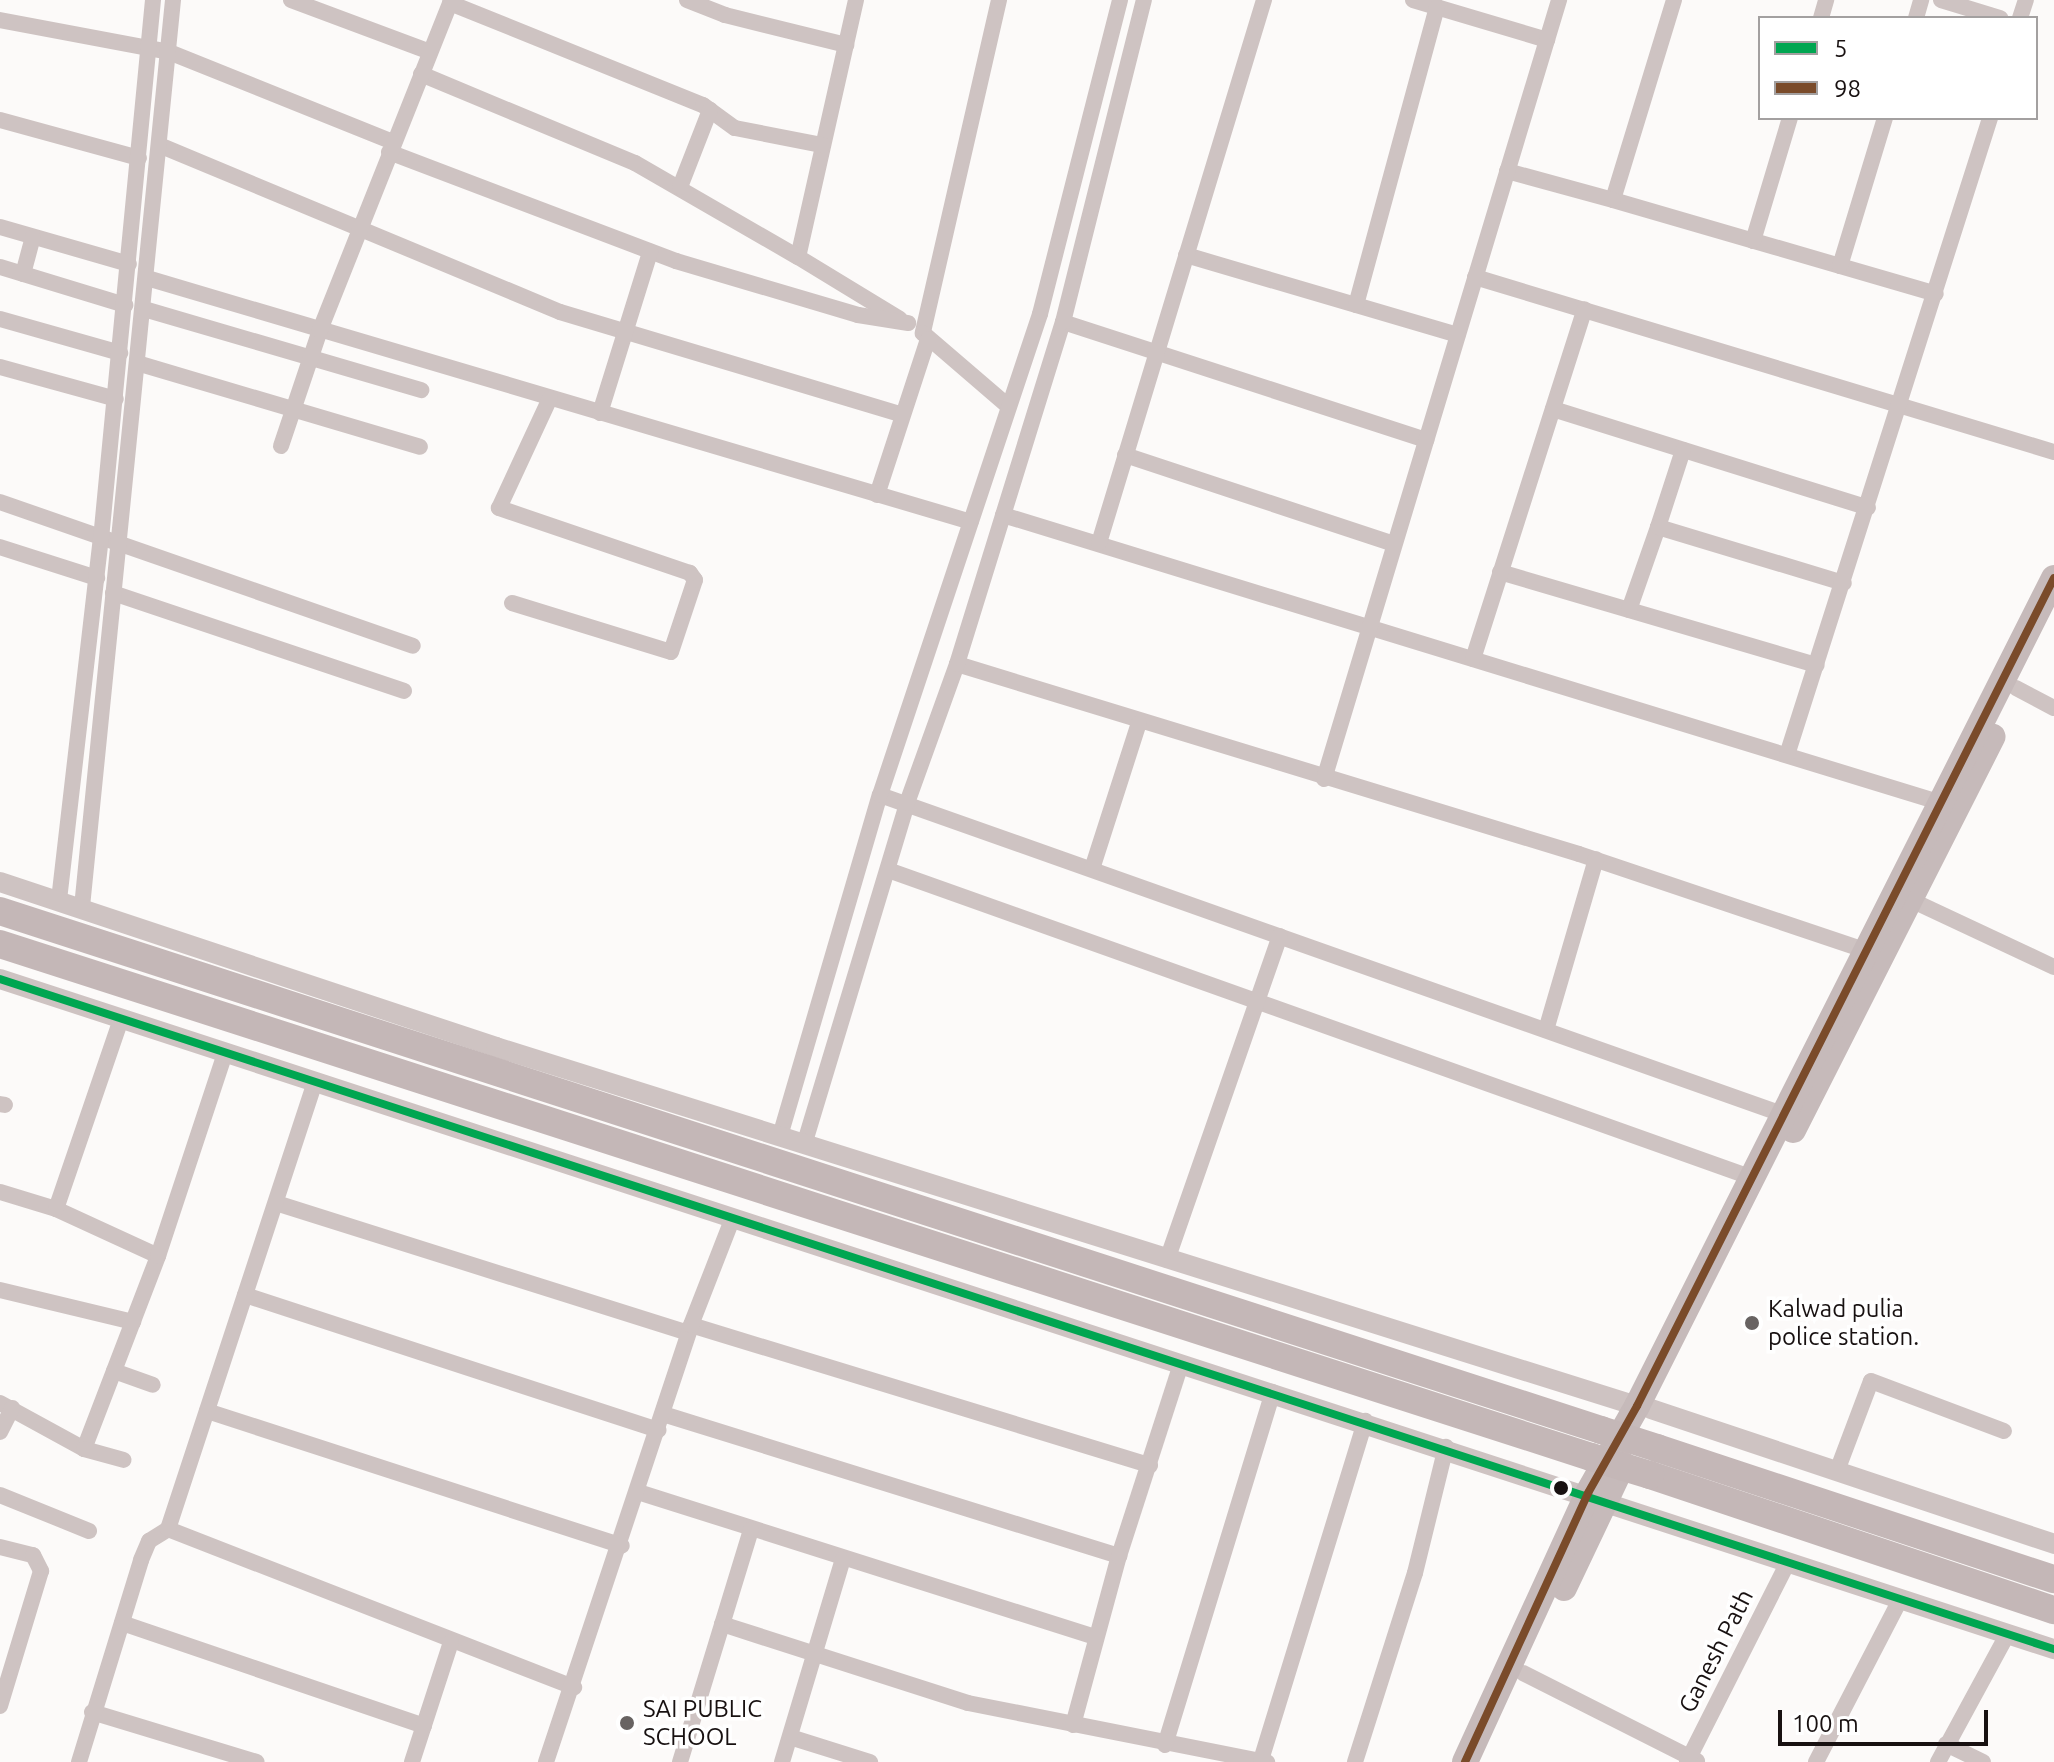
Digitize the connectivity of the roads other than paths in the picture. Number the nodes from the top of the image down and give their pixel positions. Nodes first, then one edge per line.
1 (153, 0) edge
2 (173, 0) edge
3 (291, 0) edge
4 (687, 0) edge
5 (856, 0) edge
6 (999, 0) edge
7 (1120, 0) edge
8 (1144, 0) edge
9 (1264, 0) edge
10 (1413, 0) edge
11 (1559, 0) edge
12 (1674, 0) edge
13 (1941, 0) edge
14 (451, 2) edge
15 (1437, 7) junction
16 (1993, 16) edge
17 (0, 20) edge
18 (1547, 40) junction
19 (846, 45) junction
20 (148, 51) junction
21 (169, 52) junction
22 (430, 52) junction
23 (421, 74) junction
24 (710, 110) junction
25 (0, 120) edge
26 (1789, 120) edge
27 (1884, 120) edge
28 (1989, 120) edge
29 (159, 145) junction
30 (822, 145) junction
31 (391, 147) junction
32 (139, 158) junction
33 (1507, 171) junction
34 (680, 187) junction
35 (1613, 200) junction
36 (0, 227) edge
37 (359, 227) junction
38 (33, 237) junction
39 (1753, 241) junction
40 (650, 252) junction
41 (1186, 255) junction
42 (798, 257) junction
43 (129, 264) junction
44 (1840, 266) junction
45 (0, 267) edge
46 (23, 274) junction
47 (1475, 277) junction
48 (147, 278) junction
49 (1936, 294) junction
50 (125, 305) junction
51 (1356, 305) junction
52 (144, 309) junction
53 (1585, 309) junction
54 (0, 319) edge
55 (1063, 322) junction
56 (908, 323) junction
57 (320, 330) junction
58 (622, 331) junction
59 (1457, 335) junction
60 (926, 336) junction
61 (120, 353) junction
62 (1156, 354) junction
63 (311, 357) junction
64 (137, 363) junction
65 (0, 367) edge
66 (421, 390) dead end
67 (550, 398) junction
68 (116, 399) junction
69 (1903, 403) junction
70 (1009, 407) junction
71 (293, 409) junction
72 (1553, 409) junction
73 (600, 413) junction
74 (901, 414) junction
75 (1426, 440) junction
76 (281, 446) dead end
77 (420, 447) dead end
78 (1683, 450) junction
79 (2054, 452) edge
80 (1125, 455) junction
81 (877, 495) junction
82 (0, 502) edge
83 (1868, 508) junction
84 (1003, 515) junction
85 (971, 522) junction
86 (1658, 527) junction
87 (109, 542) junction
88 (1099, 543) junction
89 (1394, 544) junction
90 (0, 547) edge
91 (1500, 572) junction
92 (97, 578) junction
93 (2054, 578) edge
94 (1844, 583) junction
95 (113, 593) junction
96 (512, 603) dead end
97 (1629, 610) junction
98 (2054, 612) edge
99 (1370, 628) junction
100 (413, 646) dead end
101 (1473, 659) junction
102 (957, 664) junction
103 (1817, 665) junction
104 (2016, 688) junction
105 (404, 691) dead end
106 (2054, 708) edge
107 (1139, 723) junction
108 (1787, 755) junction
109 (1324, 779) junction
110 (880, 795) junction
111 (1938, 802) junction
112 (907, 803) junction
113 (1596, 859) junction
114 (1092, 869) junction
115 (888, 870) junction
116 (0, 882) edge
117 (59, 900) junction
118 (1911, 900) junction
119 (82, 907) junction
120 (0, 911) edge
121 (1280, 936) junction
122 (0, 944) edge
123 (1872, 952) junction
124 (2054, 967) edge
125 (0, 979) edge
126 (1258, 1002) junction
127 (121, 1019) junction
128 (1546, 1030) junction
129 (225, 1053) junction
130 (315, 1082) junction
131 (1782, 1114) junction
132 (780, 1136) junction
133 (804, 1145) junction
134 (1750, 1177) junction
135 (0, 1192) edge
136 (276, 1203) junction
137 (56, 1209) junction
138 (733, 1217) junction
139 (158, 1256) junction
140 (1167, 1260) junction
141 (0, 1290) edge
142 (245, 1295) junction
143 (133, 1322) junction
144 (690, 1329) junction
145 (1181, 1364) junction
146 (114, 1371) junction
147 (153, 1385) dead end
148 (1273, 1392) junction
149 (6, 1406) edge
150 (1644, 1407) junction
151 (207, 1411) junction
152 (1365, 1421) junction
153 (661, 1422) junction
154 (2004, 1431) dead end
155 (0, 1432) edge
156 (1446, 1447) junction
157 (84, 1449) junction
158 (124, 1460) dead end
159 (1654, 1462) junction
160 (1150, 1465) junction
161 (1837, 1471) junction
162 (638, 1492) junction
163 (0, 1495) edge
164 (1597, 1496) junction
165 (168, 1529) junction
166 (751, 1530) junction
167 (89, 1531) dead end
168 (2054, 1544) edge
169 (622, 1546) junction
170 (0, 1547) edge
171 (1119, 1556) junction
172 (843, 1559) junction
173 (1788, 1562) junction
174 (2054, 1579) edge
175 (1901, 1598) junction
176 (2054, 1610) edge
177 (122, 1623) junction
178 (722, 1624) junction
179 (2007, 1635) junction
180 (1096, 1637) junction
181 (451, 1642) junction
182 (2054, 1649) edge
183 (814, 1655) junction
184 (1523, 1673) junction
185 (574, 1687) junction
186 (0, 1706) edge
187 (92, 1712) junction
188 (1073, 1725) junction
189 (424, 1726) junction
190 (790, 1737) junction
191 (1946, 1744) junction
192 (1165, 1745) junction
193 (1691, 1760) edge
194 (1264, 1761) edge
195 (79, 1762) edge
196 (257, 1762) edge
197 (412, 1762) edge
198 (546, 1762) edge
199 (680, 1762) edge
200 (782, 1762) edge
201 (870, 1762) edge
202 (1355, 1762) edge
203 (1465, 1762) edge
204 (1483, 1762) edge
205 (1816, 1762) edge
206 (1938, 1762) edge
207 (1983, 1762) edge

1 - 20 street
2 - 21 street
3 - 22 street
4 - 19 street
5 - 19 street
6 - 60 street
7 - 70 street
8 - 55 street
9 - 41 street
10 - 15 street
11 - 18 street
12 - 35 street
13 - 16 street
14 - 22 street
14 - 24 street
15 - 18 street
15 - 51 street
17 - 20 street
18 - 33 street
19 - 30 street
20 - 21 street
20 - 32 street
21 - 29 street
21 - 31 street
22 - 23 street
23 - 31 street
23 - 34 street
24 - 30 street
24 - 34 street
25 - 32 street
26 - 39 street
27 - 44 street
28 - 49 street
29 - 37 street
29 - 48 street
30 - 42 street
31 - 37 street
31 - 40 street
32 - 43 street
33 - 35 street
33 - 47 street
34 - 42 street
35 - 39 street
36 - 38 street
37 - 57 street
37 - 58 street
38 - 43 street
38 - 46 street
39 - 44 street
40 - 56 street
40 - 58 street
41 - 51 street
41 - 62 street
42 - 56 street
43 - 50 street
44 - 49 street
45 - 46 street
46 - 50 street
47 - 53 street
47 - 59 street
48 - 52 street
48 - 57 street
49 - 69 street
50 - 61 street
51 - 59 street
52 - 63 street
52 - 64 street
53 - 69 street
53 - 72 street
54 - 61 street
55 - 62 street
55 - 84 street
56 - 60 street
57 - 63 street
57 - 67 street
58 - 73 street
58 - 74 street
59 - 75 street
60 - 70 street
60 - 74 street
61 - 68 street
62 - 75 street
62 - 80 street
63 - 66 street
63 - 71 street
64 - 71 street
64 - 87 street
65 - 68 street
67 - 73 street
67 - 96 street
68 - 87 street
69 - 79 street
69 - 83 street
70 - 85 street
71 - 76 street
71 - 77 street
72 - 78 street
72 - 91 street
73 - 81 street
74 - 81 street
75 - 89 street
78 - 83 street
78 - 86 street
80 - 88 street
80 - 89 street
81 - 85 street
82 - 87 street
83 - 94 street
84 - 88 street
84 - 102 street
85 - 110 street
86 - 94 street
86 - 97 street
87 - 92 street
87 - 95 street
87 - 100 street
88 - 99 street
89 - 99 street
90 - 92 street
91 - 97 street
91 - 101 street
92 - 117 street
93 - 111 main road
94 - 103 street
95 - 105 street
95 - 119 street
97 - 103 street
98 - 104 main road
99 - 101 street
99 - 109 street
101 - 108 street
102 - 107 street
102 - 112 street
103 - 108 street
104 - 106 street
104 - 118 main road
107 - 109 street
107 - 114 street
108 - 111 street
109 - 113 street
110 - 112 street
110 - 132 street
111 - 123 main road
112 - 114 street
112 - 115 street
113 - 123 street
113 - 128 street
114 - 121 street
115 - 126 street
115 - 133 street
116 - 117 street
117 - 119 street
118 - 123 main road
118 - 124 street
119 - 132 street
120 - 159 highway, bridge
121 - 126 street
121 - 128 street
122 - 159 highway, bridge
123 - 131 main road
123 - 150 main road
125 - 127 street
126 - 134 street
126 - 140 street
127 - 129 street
127 - 137 street
128 - 131 street
129 - 130 street
129 - 139 street
130 - 136 street
130 - 138 street
131 - 134 main road
132 - 133 street
133 - 140 street
134 - 150 main road
135 - 137 street
136 - 142 street
136 - 144 street
137 - 139 street
138 - 144 street
138 - 145 street
139 - 143 street
140 - 150 street
141 - 143 street
142 - 151 street
142 - 153 street
143 - 146 street
144 - 153 street
144 - 160 street
145 - 148 street
145 - 160 street
146 - 147 street
146 - 157 street
148 - 152 street
148 - 192 street
149 - 155 street
149 - 157 street
150 - 161 street
150 - 164 main road
151 - 165 street
151 - 169 street
152 - 156 street
152 - 194 street
153 - 162 street
153 - 171 street
154 - 161 street
156 - 164 street
156 - 202 street
157 - 158 street
159 - 174 highway
159 - 176 highway
160 - 171 street
161 - 168 street
162 - 166 street
162 - 169 street
163 - 167 street
164 - 173 street
164 - 184 main road
164 - 203 main road
165 - 177 street
165 - 181 street
166 - 172 street
166 - 178 street
169 - 185 street
170 - 186 street
171 - 180 street
172 - 180 street
172 - 183 street
173 - 175 street
173 - 193 street, Ganesh Path
175 - 179 street
175 - 205 street
177 - 187 street
177 - 189 street
178 - 183 street
178 - 199 street
179 - 182 street
179 - 191 street
180 - 188 street
181 - 185 street
181 - 189 street
183 - 188 street
183 - 190 street
184 - 193 street
184 - 204 main road
185 - 198 street
187 - 195 street
187 - 196 street
188 - 192 street
189 - 197 street
190 - 200 street
190 - 201 street
191 - 206 street
191 - 207 street
192 - 194 street

